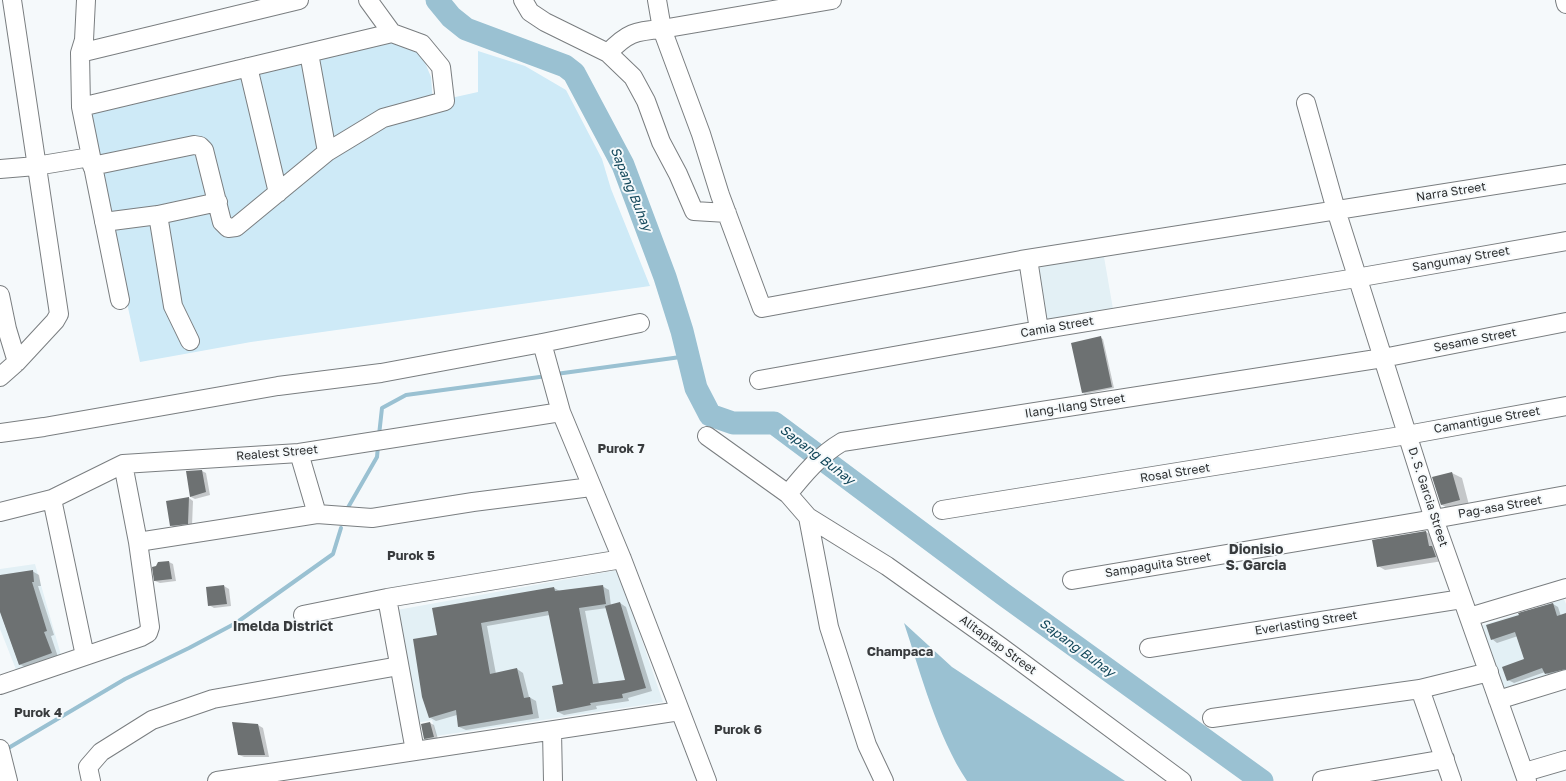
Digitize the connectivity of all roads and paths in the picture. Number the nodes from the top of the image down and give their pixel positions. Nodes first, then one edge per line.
1 (12, 0) edge
2 (86, 0) edge
3 (300, 0) edge
4 (368, 0) edge
5 (523, 0) edge
6 (657, 0) edge
7 (832, 0) edge
8 (1565, 0) edge
9 (1566, 4) edge
10 (662, 29) junction
11 (392, 33) junction
12 (80, 53) junction
13 (309, 53) junction
14 (608, 53) junction
15 (248, 67) junction
16 (1306, 103) dead end
17 (80, 106) junction
18 (327, 152) junction
19 (91, 162) junction
20 (36, 166) junction
21 (0, 169) edge
22 (1566, 174) edge
23 (278, 193) junction
24 (218, 202) junction
25 (1336, 210) junction
26 (727, 213) junction
27 (158, 215) junction
28 (104, 222) junction
29 (1566, 241) edge
30 (1028, 259) junction
31 (1356, 278) junction
32 (0, 295) edge
33 (120, 300) dead end
34 (1566, 322) edge
35 (640, 323) dead end
36 (4, 330) edge
37 (1038, 330) junction
38 (190, 341) dead end
39 (542, 343) junction
40 (1383, 358) junction
41 (16, 362) junction
42 (0, 377) edge
43 (759, 380) dead end
44 (1566, 406) edge
45 (561, 412) junction
46 (0, 433) edge
47 (1408, 435) junction
48 (706, 436) dead end
49 (299, 452) junction
50 (123, 464) junction
51 (591, 487) junction
52 (788, 494) junction
53 (1566, 495) edge
54 (52, 499) junction
55 (942, 510) dead end
56 (0, 512) edge
57 (317, 514) junction
58 (808, 516) junction
59 (1434, 519) junction
60 (138, 542) junction
61 (622, 560) junction
62 (1072, 580) dead end
63 (1566, 588) edge
64 (387, 598) junction
65 (1462, 598) junction
66 (303, 615) dead end
67 (1469, 617) junction
68 (1149, 648) dead end
69 (86, 656) junction
70 (399, 666) junction
71 (1489, 672) junction
72 (1566, 679) edge
73 (0, 685) edge
74 (1420, 689) junction
75 (1498, 700) junction
76 (680, 711) junction
77 (1212, 718) dead end
78 (552, 731) junction
79 (0, 749) edge
80 (415, 751) junction
81 (1445, 759) junction
82 (1566, 760) edge
83 (1526, 776) edge
84 (1322, 780) dead end
85 (8, 781) edge
86 (91, 781) edge
87 (217, 781) edge
88 (553, 781) edge
89 (707, 781) edge
90 (884, 781) edge
91 (1182, 781) edge
92 (1452, 781) edge

1 - 20 street
2 - 12 street
3 - 12 street
4 - 11 street
5 - 14 street
6 - 10 street
7 - 10 street
8 - 9 street
10 - 14 street
10 - 26 street
11 - 13 street
11 - 18 street
12 - 17 street
13 - 15 street
13 - 18 street
14 - 26 street
15 - 17 street
15 - 23 street
16 - 25 street, D. S. Garcia Street
17 - 19 street
18 - 23 street
19 - 20 street
19 - 24 street
19 - 28 street
20 - 21 street
20 - 41 street
22 - 25 street, Narra Street
23 - 24 street
24 - 27 street
25 - 30 street, Narra Street
25 - 31 street, D. S. Garcia Street
26 - 30 street, Narra Street
27 - 28 street
27 - 38 street
28 - 33 street
29 - 31 street, Sangumay Street
30 - 37 street
31 - 37 street, Camia Street
31 - 40 street, D. S. Garcia Street
32 - 36 street
34 - 40 street, Sesame Street
35 - 39 street
36 - 41 street
37 - 43 street, Camia Street
39 - 45 street
39 - 46 street
40 - 47 street, D. S. Garcia Street
40 - 52 street, Ilang-Ilang Street
41 - 42 street
44 - 47 street, Camantigue Street
45 - 49 street, Realest Street
45 - 51 street
47 - 55 street, Rosal Street
47 - 59 street, D. S. Garcia Street
48 - 52 street, Alitaptap Street
49 - 50 street, Realest Street
49 - 57 street
50 - 54 street, Realest Street
50 - 60 street
51 - 57 street
51 - 61 street
52 - 58 street, Alitaptap Street
53 - 59 street, Pag-asa Street
54 - 56 street, Realest Street
54 - 69 street
57 - 60 street
58 - 90 street
58 - 91 street, Alitaptap Street
59 - 62 street, Sampaguita Street
59 - 65 street, D. S. Garcia Street
60 - 69 street
61 - 64 street
61 - 76 street
63 - 67 street
64 - 66 street
64 - 70 street
65 - 67 street, D. S. Garcia Street
65 - 68 street, Everlasting Street
67 - 71 street, D. S. Garcia Street
69 - 73 street
70 - 80 street
70 - 86 street
71 - 74 street
71 - 75 street, D. S. Garcia Street
72 - 75 street
74 - 77 street
74 - 81 street
75 - 83 street, D. S. Garcia Street
76 - 78 street
76 - 89 street
78 - 80 street
78 - 88 street
79 - 85 street
80 - 87 street
81 - 84 street
81 - 92 street
82 - 83 street

